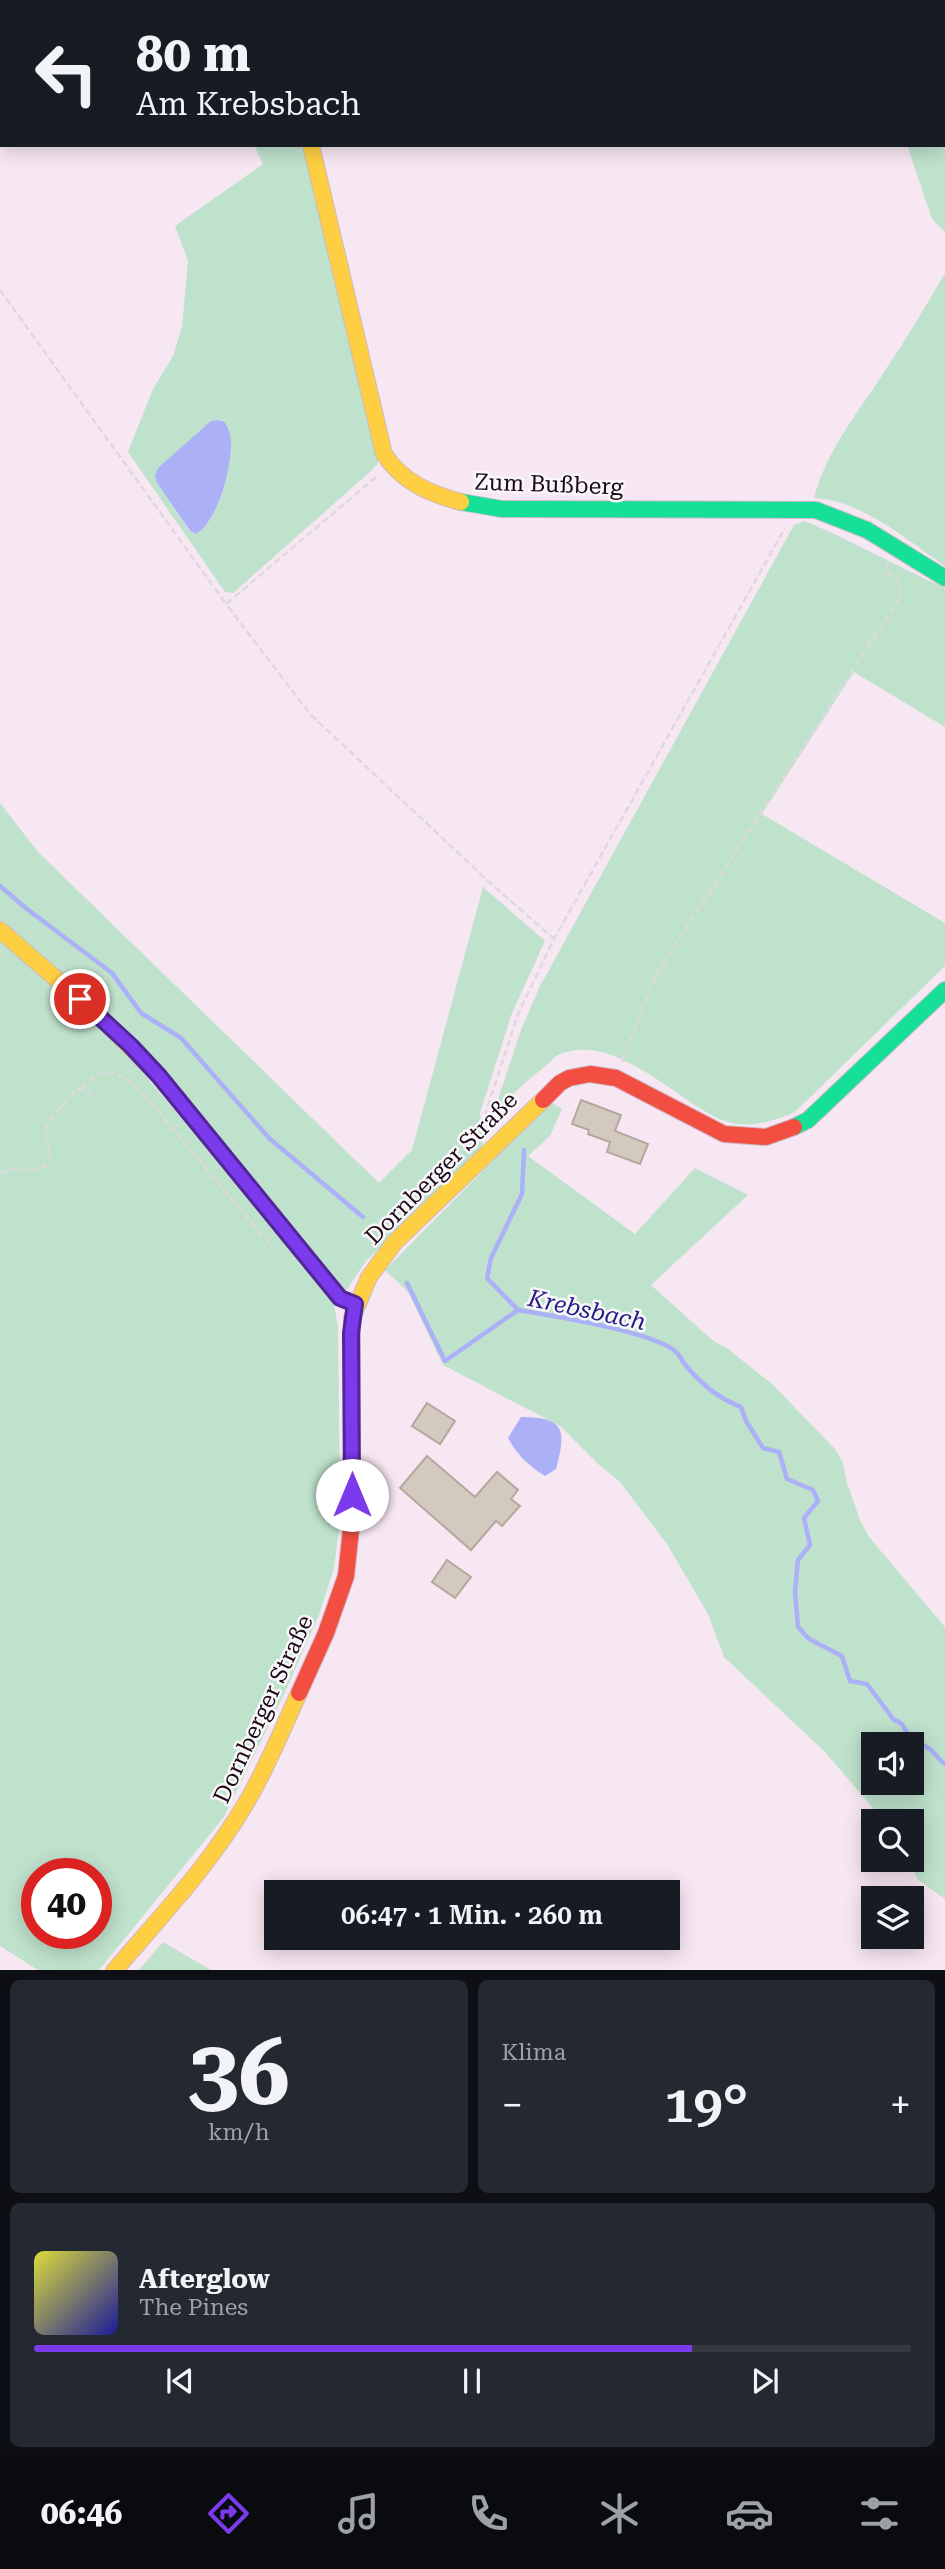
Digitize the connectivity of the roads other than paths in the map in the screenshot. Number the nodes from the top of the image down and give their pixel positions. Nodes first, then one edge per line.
1 (312, 147) edge
2 (945, 578) edge
3 (0, 930) edge
4 (945, 990) edge
5 (355, 1304) junction
6 (114, 1970) edge

1 - 2 street, Zum Bußberg
3 - 5 street
4 - 5 street, Dornberger Straße
5 - 6 street, Dornberger Straße

